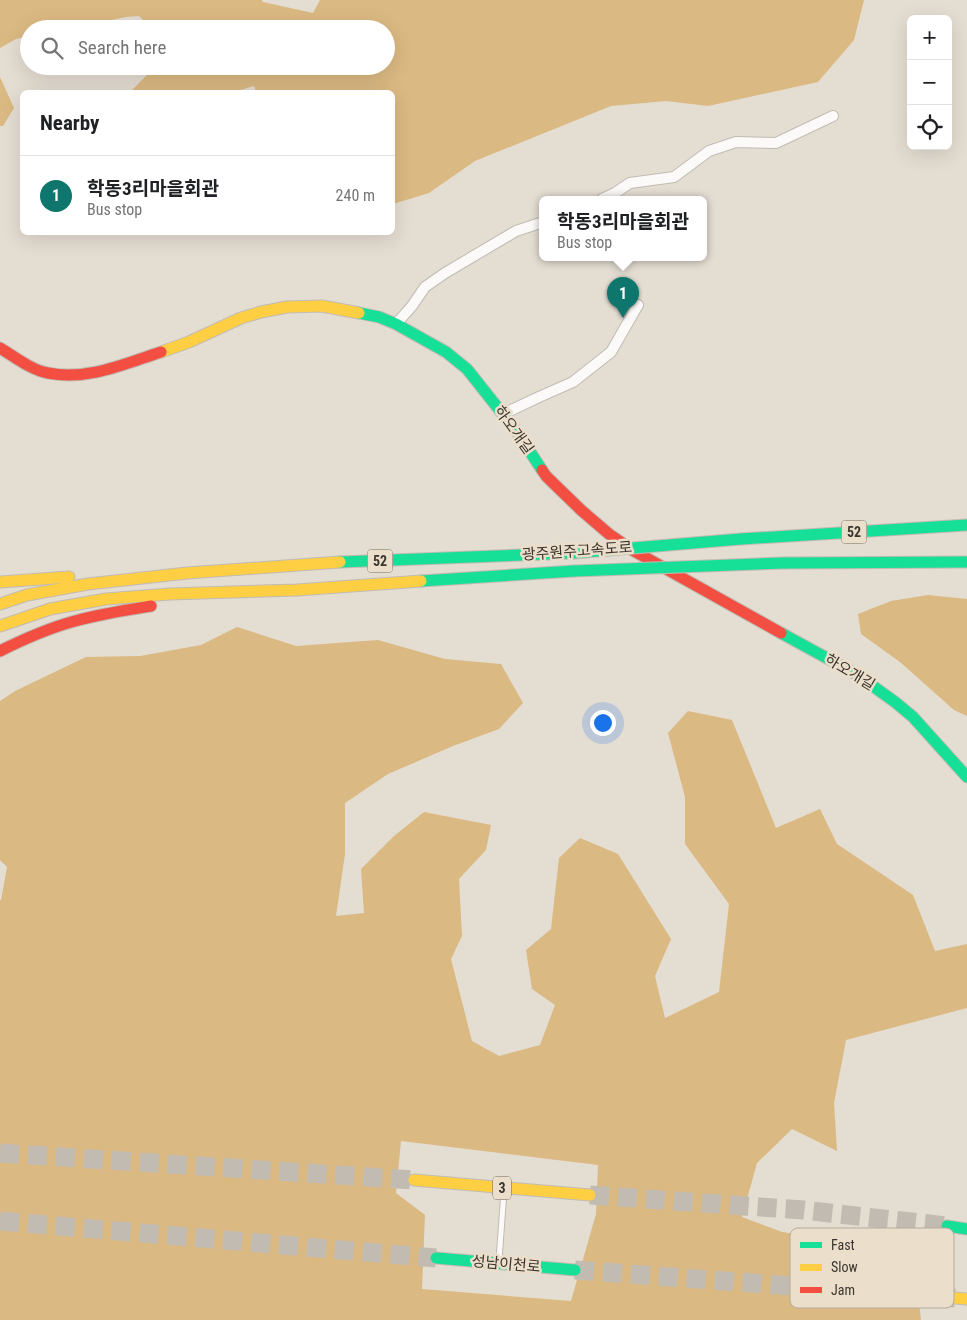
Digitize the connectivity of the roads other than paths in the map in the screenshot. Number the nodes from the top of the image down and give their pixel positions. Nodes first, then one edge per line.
1 (832, 116) dead end
2 (608, 196) edge
3 (539, 223) edge
4 (638, 305) dead end
5 (396, 324) junction
6 (0, 348) edge
7 (503, 414) junction
8 (967, 525) edge
9 (967, 562) edge
10 (187, 573) junction
11 (0, 582) edge
12 (269, 591) junction
13 (0, 604) edge
14 (0, 626) edge
15 (0, 651) edge
16 (967, 777) edge
17 (414, 1180) tunnel mouth
18 (504, 1188) junction
19 (590, 1195) tunnel mouth
20 (947, 1226) tunnel mouth
21 (967, 1229) edge
22 (436, 1258) tunnel mouth
23 (498, 1263) junction
24 (575, 1270) tunnel mouth

1 - 2 street
3 - 5 street
4 - 7 street
5 - 6 main road, 하오개길
5 - 7 main road, 하오개길
7 - 16 main road, 하오개길
8 - 10 main road, 광주원주고속도로 / 52, bridge
9 - 12 main road, 광주원주고속도로 / 52, bridge
10 - 11 main road
10 - 13 main road
12 - 14 main road
12 - 15 main road
17 - 18 main road, 3
18 - 19 main road, 3
18 - 23 lane
20 - 21 main road
22 - 23 main road, 성남이천로
23 - 24 main road, 성남이천로

